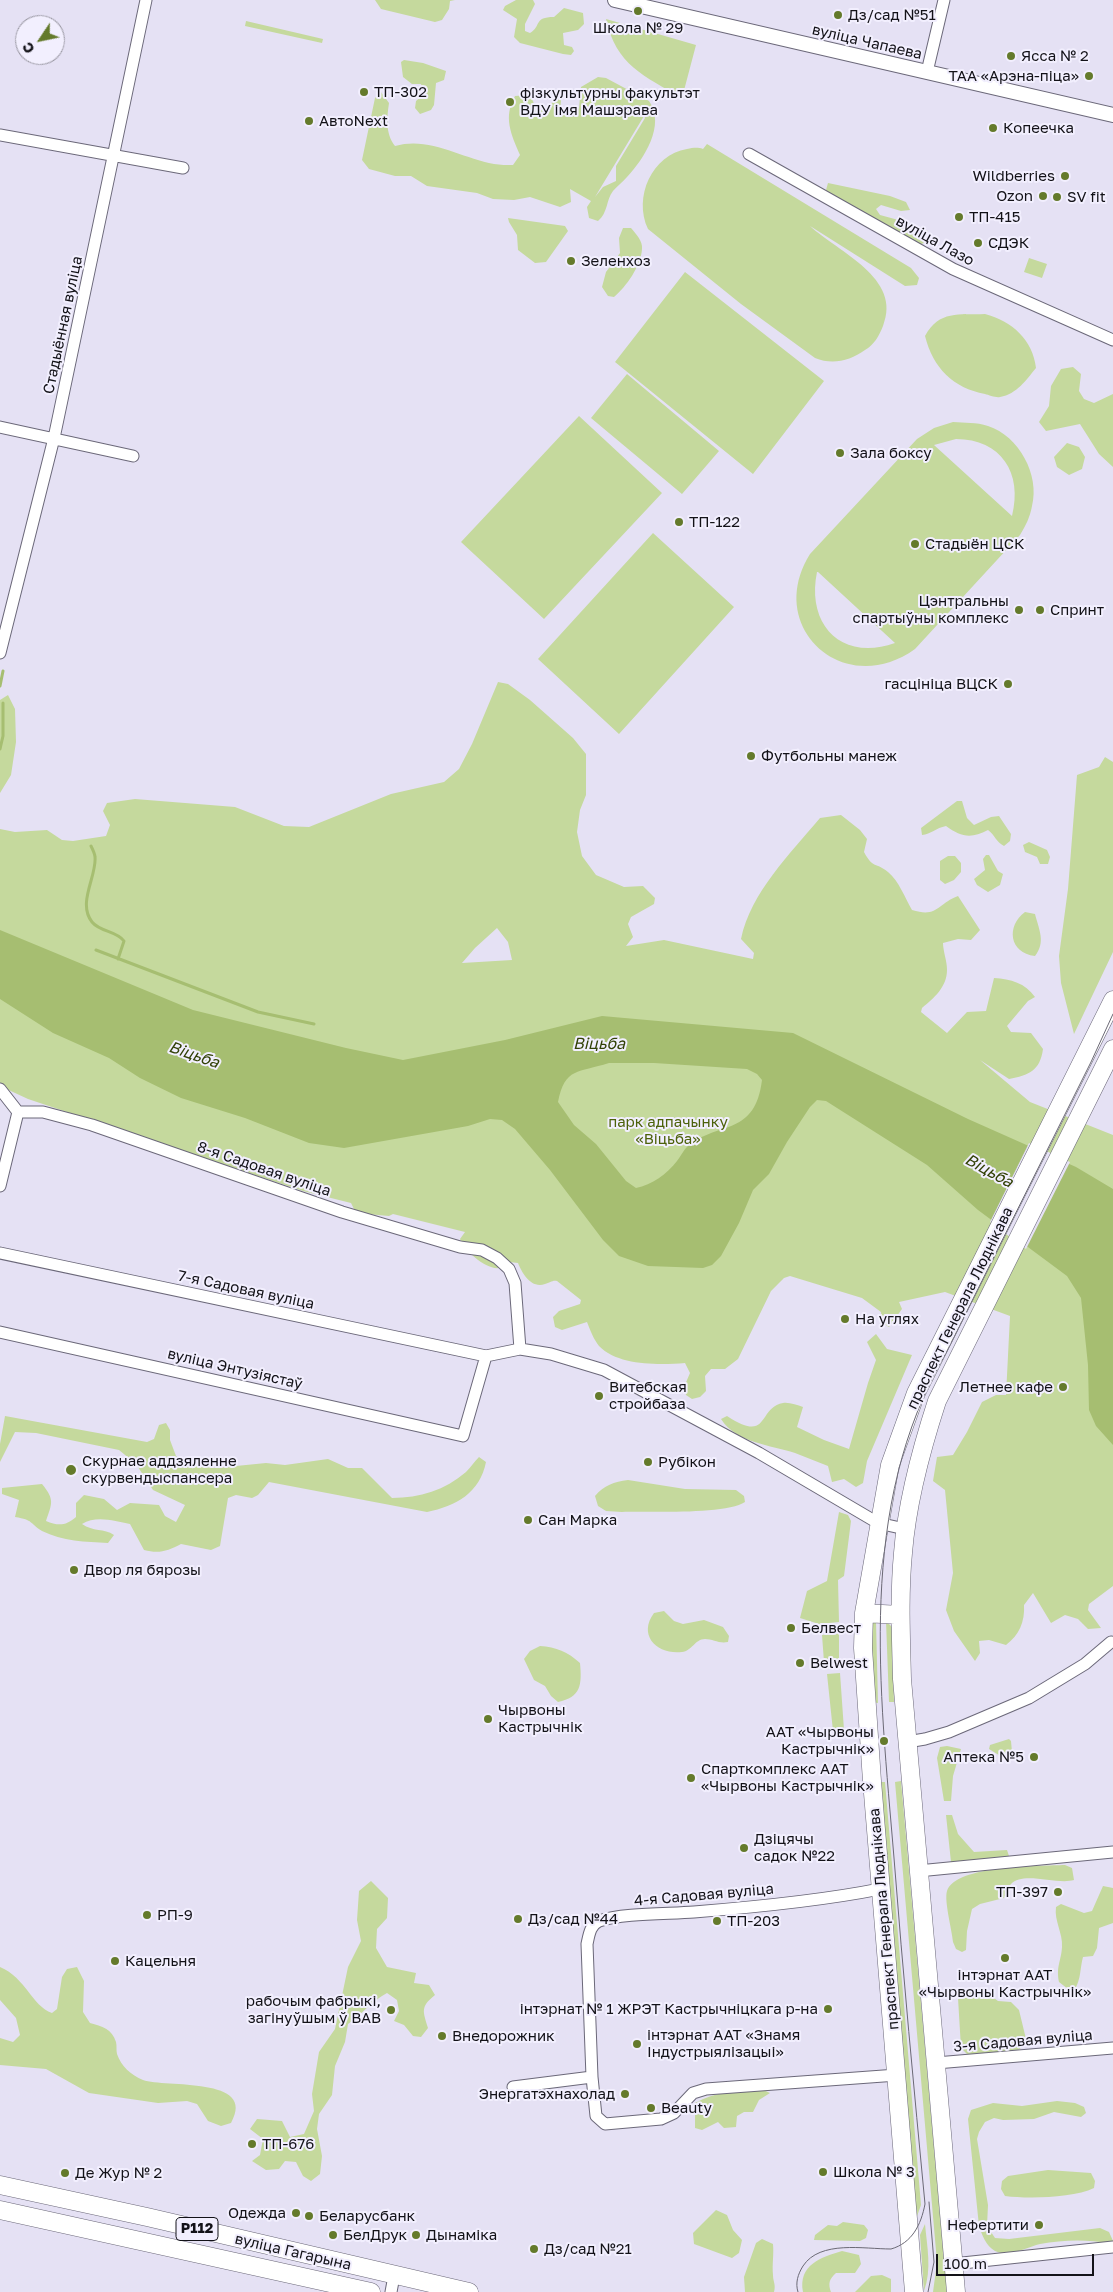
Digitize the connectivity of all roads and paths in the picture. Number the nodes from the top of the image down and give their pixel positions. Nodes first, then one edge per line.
1 (146, 0) edge
2 (615, 0) edge
3 (944, 0) edge
4 (927, 72) junction
5 (1113, 115) edge
6 (0, 134) edge
7 (749, 154) dead end
8 (113, 156) junction
9 (183, 168) dead end
10 (1113, 340) edge
11 (0, 427) edge
12 (54, 438) junction
13 (133, 456) dead end
14 (0, 653) edge
15 (1113, 1000) edge
16 (1113, 1049) edge
17 (0, 1089) edge
18 (18, 1112) junction
19 (0, 1186) edge
20 (0, 1253) edge
21 (0, 1332) edge
22 (520, 1349) junction
23 (486, 1356) junction
24 (878, 1523) junction
25 (905, 1530) junction
26 (864, 1613) junction
27 (900, 1615) junction
28 (1112, 1642) dead end
29 (907, 1742) junction
30 (1113, 1852) edge
31 (918, 1871) junction
32 (880, 1889) junction
33 (1113, 2048) edge
34 (936, 2063) junction
35 (897, 2074) junction
36 (592, 2076) junction
37 (513, 2087) dead end
38 (0, 2185) edge
39 (0, 2210) edge
40 (147, 2217) junction
41 (143, 2241) junction
42 (1113, 2247) edge
43 (953, 2264) junction
44 (392, 2284) edge
45 (371, 2292) edge
46 (469, 2292) edge
47 (914, 2292) edge
48 (956, 2292) edge

1 - 8 street, Стадыённая вуліца
2 - 4 street, вуліца Чапаева
3 - 4 street
4 - 5 street, вуліца Чапаева
6 - 8 street
7 - 10 street, вуліца Лазо
8 - 9 street
8 - 12 street, Стадыённая вуліца
11 - 12 street
12 - 13 street
12 - 14 street, Стадыённая вуліца
15 - 24 main road, праспект Генерала Люднікава
16 - 25 main road, праспект Генерала Люднікава
17 - 18 street
18 - 19 street
18 - 22 street, 8-я Садовая вуліца
20 - 23 street, 7-я Садовая вуліца
21 - 23 street, вуліца Энтузіястаў
22 - 23 street
22 - 24 street
24 - 25 street
24 - 26 main road, праспект Генерала Люднікава
25 - 27 main road, праспект Генерала Люднікава
26 - 27 main road
26 - 32 main road, праспект Генерала Люднікава
27 - 29 main road, праспект Генерала Люднікава
28 - 29 street
29 - 31 main road, праспект Генерала Люднікава
30 - 31 street
31 - 34 main road, праспект Генерала Люднікава
32 - 35 main road, праспект Генерала Люднікава
32 - 36 street, 4-я Садовая вуліца
33 - 34 street, 3-я Садовая вуліца
34 - 43 main road, праспект Генерала Люднікава
35 - 36 street
35 - 47 main road, праспект Генерала Люднікава
36 - 37 street
38 - 40 main road, вуліца Гагарына / Р112
39 - 41 main road, вуліца Гагарына / Р112
40 - 41 main road
40 - 44 main road, вуліца Гагарына / Р112
41 - 45 main road, вуліца Гагарына / Р112
42 - 43 street
43 - 48 main road, праспект Генерала Люднікава
44 - 46 main road, вуліца Гагарына / Р112

